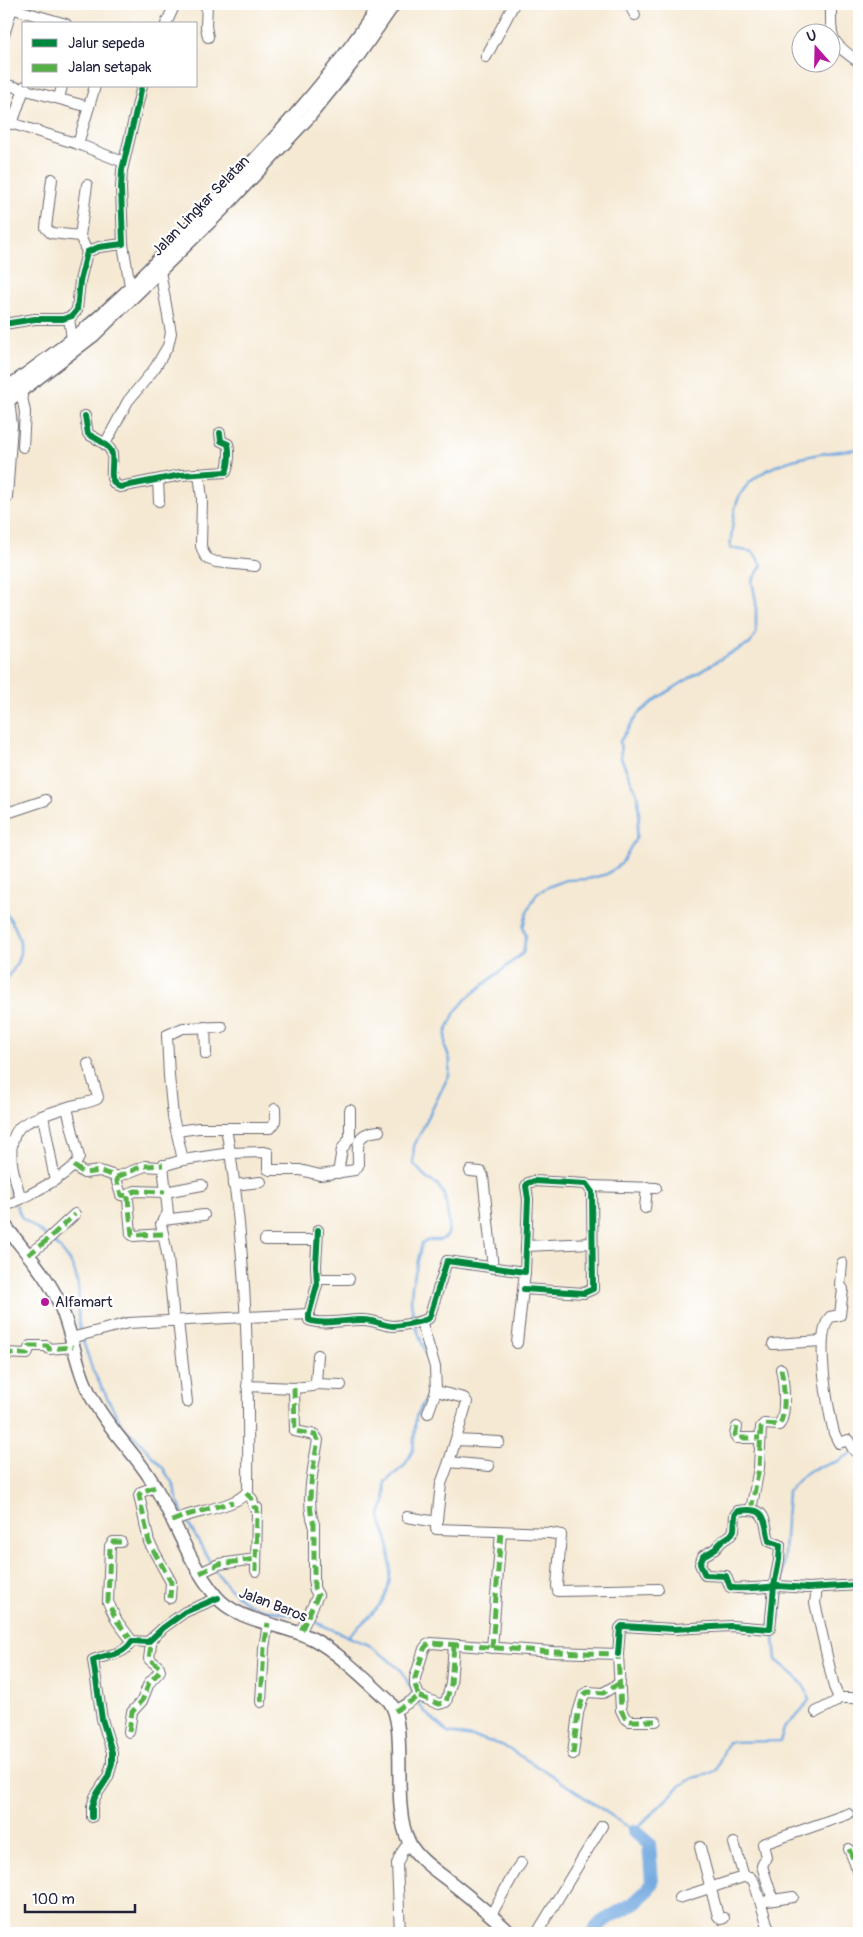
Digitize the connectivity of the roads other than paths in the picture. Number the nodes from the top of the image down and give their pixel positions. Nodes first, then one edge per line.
1 (175, 4) edge
2 (207, 4) edge
3 (380, 4) edge
4 (394, 4) edge
5 (514, 4) edge
6 (629, 4) edge
7 (831, 4) edge
8 (8, 7) edge
9 (635, 15) dead end
10 (43, 20) edge
11 (167, 22) edge
12 (4, 36) edge
13 (208, 37) dead end
14 (486, 58) dead end
15 (859, 62) edge
16 (4, 84) edge
17 (22, 88) edge
18 (24, 88) edge
19 (62, 88) edge
20 (94, 88) edge
21 (142, 88) edge
22 (59, 98) junction
23 (89, 107) junction
24 (304, 114) junction
25 (8, 123) edge
26 (78, 144) junction
27 (123, 162) junction
28 (52, 179) dead end
29 (87, 185) dead end
30 (80, 236) junction
31 (123, 244) junction
32 (87, 252) junction
33 (160, 271) junction
34 (130, 286) junction
35 (69, 318) junction
36 (4, 324) edge
37 (72, 339) junction
38 (21, 392) junction
39 (6, 398) edge
40 (86, 416) dead end
41 (220, 433) dead end
42 (105, 444) junction
43 (23, 447) dead end
44 (199, 473) junction
45 (158, 480) junction
46 (7, 497) dead end
47 (159, 501) dead end
48 (255, 566) dead end
49 (46, 800) dead end
50 (4, 814) edge
51 (205, 1027) junction
52 (222, 1027) dead end
53 (206, 1054) dead end
54 (88, 1064) dead end
55 (67, 1108) junction
56 (275, 1108) dead end
57 (350, 1110) dead end
58 (43, 1116) junction
59 (226, 1128) junction
60 (379, 1131) dead end
61 (177, 1132) junction
62 (230, 1153) junction
63 (183, 1160) junction
64 (163, 1165) junction
65 (74, 1166) junction
66 (470, 1171) dead end
67 (338, 1173) junction
68 (117, 1177) junction
69 (55, 1180) junction
70 (261, 1182) dead end
71 (202, 1185) dead end
72 (234, 1185) junction
73 (590, 1186) junction
74 (166, 1192) junction
75 (128, 1196) junction
76 (13, 1202) edge
77 (645, 1208) dead end
78 (75, 1214) dead end
79 (204, 1215) dead end
80 (163, 1220) junction
81 (4, 1224) edge
82 (163, 1234) junction
83 (265, 1240) dead end
84 (592, 1243) junction
85 (526, 1246) junction
86 (28, 1255) junction
87 (842, 1263) dead end
88 (492, 1268) junction
89 (525, 1272) junction
90 (317, 1279) junction
91 (349, 1279) dead end
92 (524, 1289) junction
93 (309, 1314) junction
94 (244, 1317) junction
95 (176, 1321) junction
96 (419, 1321) junction
97 (77, 1338) junction
98 (822, 1341) junction
99 (517, 1343) dead end
100 (773, 1344) dead end
101 (4, 1353) edge
102 (318, 1355) dead end
103 (781, 1369) dead end
104 (315, 1384) junction
105 (341, 1385) dead end
106 (247, 1386) junction
107 (294, 1388) junction
108 (436, 1391) junction
109 (187, 1402) dead end
110 (428, 1413) dead end
111 (737, 1427) dead end
112 (760, 1438) junction
113 (456, 1440) junction
114 (499, 1442) dead end
115 (857, 1453) edge
116 (449, 1462) junction
117 (489, 1466) dead end
118 (155, 1487) junction
119 (246, 1493) junction
120 (751, 1510) junction
121 (407, 1517) dead end
122 (179, 1518) junction
123 (437, 1522) junction
124 (501, 1532) junction
125 (121, 1542) dead end
126 (256, 1559) junction
127 (208, 1569) junction
128 (256, 1571) dead end
129 (859, 1585) edge
130 (779, 1586) junction
131 (817, 1588) junction
132 (658, 1589) dead end
133 (170, 1598) dead end
134 (218, 1598) junction
135 (268, 1623) junction
136 (304, 1625) junction
137 (132, 1641) junction
138 (148, 1642) junction
139 (454, 1646) junction
140 (492, 1648) junction
141 (618, 1654) junction
142 (620, 1683) junction
143 (416, 1698) junction
144 (839, 1698) junction
145 (859, 1698) edge
146 (261, 1702) dead end
147 (395, 1711) junction
148 (816, 1712) dead end
149 (656, 1721) dead end
150 (129, 1732) dead end
151 (573, 1754) dead end
152 (848, 1814) dead end
153 (92, 1817) dead end
154 (602, 1826) dead end
155 (409, 1842) junction
156 (734, 1843) dead end
157 (700, 1847) dead end
158 (849, 1849) dead end
159 (521, 1863) dead end
160 (859, 1873) edge
161 (744, 1877) junction
162 (711, 1888) junction
163 (793, 1897) dead end
164 (679, 1898) dead end
165 (773, 1900) junction
166 (760, 1903) junction
167 (491, 1915) junction
168 (724, 1918) dead end
169 (400, 1933) edge
170 (510, 1933) edge
171 (537, 1933) edge
172 (770, 1933) edge

1 - 11 street
2 - 13 street
3 - 24 main road, Jalan Lingkar Selatan
4 - 24 main road, Jalan Lingkar Selatan
5 - 14 street
6 - 9 street
7 - 15 street
8 - 10 street
8 - 12 street
16 - 17 street
18 - 22 street
18 - 25 street
19 - 22 street
20 - 23 street
21 - 27 street
22 - 23 street
23 - 26 street
24 - 33 main road, Jalan Lingkar Selatan
24 - 34 main road, Jalan Lingkar Selatan
25 - 26 street
26 - 27 street
27 - 31 street
28 - 30 street
29 - 30 street
30 - 32 street
31 - 32 street
31 - 34 street
32 - 35 street
33 - 38 main road, Jalan Lingkar Selatan
33 - 42 street
34 - 37 main road, Jalan Lingkar Selatan
35 - 36 street
35 - 37 street
37 - 39 main road, Jalan Lingkar Selatan
38 - 39 main road, Jalan Lingkar Selatan
38 - 43 street
39 - 46 street
40 - 42 street
41 - 44 street
42 - 45 street
44 - 45 street
44 - 48 street
45 - 47 street
49 - 50 street
51 - 52 street
51 - 53 street
51 - 61 street
54 - 55 street
55 - 58 street
55 - 65 street
56 - 59 street
57 - 67 street
58 - 69 street
58 - 76 street
59 - 61 street
59 - 62 street
60 - 67 street
61 - 63 street
62 - 63 street
62 - 67 street
62 - 72 street
63 - 64 street
64 - 68 street
64 - 74 street
65 - 68 street
65 - 69 street
66 - 88 street
68 - 75 street
69 - 76 street
70 - 72 street
71 - 74 street
72 - 94 street
73 - 77 street
73 - 84 street
73 - 85 street
74 - 75 street
74 - 80 street
75 - 82 street
78 - 86 street
79 - 80 street
80 - 82 street
81 - 86 main road, Jalan Baros
82 - 95 street
83 - 90 street
84 - 85 street
84 - 92 street
85 - 89 street
86 - 97 main road, Jalan Baros
87 - 98 street
88 - 89 street
88 - 96 street
89 - 92 street
90 - 91 street
90 - 93 street
92 - 99 street
93 - 94 street
93 - 96 street
94 - 95 street
94 - 106 street
95 - 97 street
95 - 109 street
96 - 108 street
97 - 101 street
97 - 118 main road, Jalan Baros
98 - 100 street
98 - 115 street
102 - 104 street
103 - 112 street
104 - 105 street
104 - 107 street
106 - 107 street
106 - 119 street
107 - 136 street
108 - 110 street
108 - 113 street
111 - 112 street
112 - 120 street
113 - 114 street
113 - 116 street
116 - 117 street
116 - 123 street
118 - 122 main road, Jalan Baros
118 - 133 street
119 - 122 street
119 - 126 street
120 - 130 street
120 - 130 street
121 - 123 street
122 - 127 main road, Jalan Baros
123 - 124 street
124 - 132 street
124 - 140 street
125 - 137 street
126 - 127 street
126 - 128 street
127 - 134 main road, Jalan Baros
129 - 131 street
130 - 131 street
130 - 141 street
131 - 144 street
134 - 135 main road, Jalan Baros
134 - 138 street
135 - 136 main road, Jalan Baros
135 - 146 street
136 - 147 main road, Jalan Baros
137 - 138 street
137 - 153 street
138 - 150 street
139 - 140 street
139 - 143 street
139 - 143 street
140 - 141 street
141 - 142 street
142 - 149 street
142 - 151 street
143 - 147 street
144 - 145 street
144 - 148 street
147 - 155 main road
152 - 165 street
154 - 171 street
155 - 167 main road
155 - 169 street
156 - 161 street
157 - 162 street
158 - 160 street
159 - 167 street
161 - 162 street
161 - 166 street
162 - 164 street
162 - 168 street
163 - 165 street
165 - 166 street
166 - 172 street
167 - 170 main road

